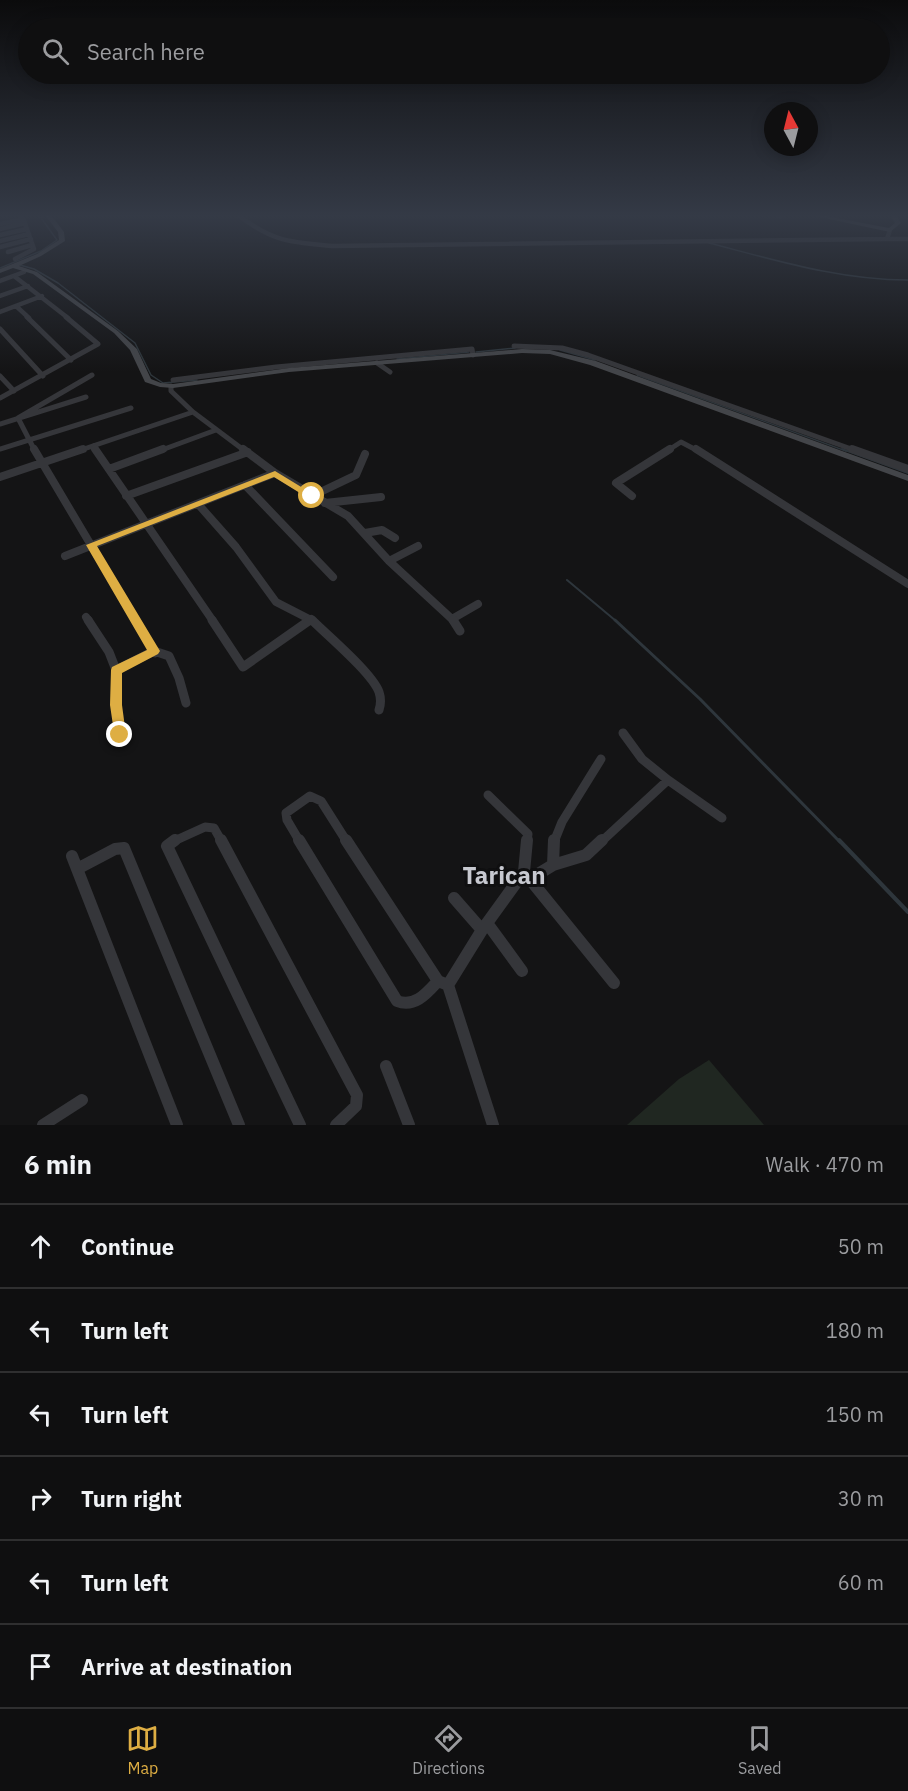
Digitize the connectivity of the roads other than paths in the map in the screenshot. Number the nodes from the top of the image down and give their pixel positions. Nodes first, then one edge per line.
1 (28, 268) edge
2 (24, 272) dead end
3 (14, 276) junction
4 (0, 280) edge
5 (28, 286) junction
6 (0, 296) edge
7 (42, 296) junction
8 (16, 306) junction
9 (0, 312) edge
10 (0, 329) edge
11 (514, 346) dead end
12 (473, 355) junction
13 (71, 360) junction
14 (377, 363) junction
15 (605, 364) junction
16 (624, 367) junction
17 (390, 372) dead end
18 (92, 375) dead end
19 (0, 376) edge
20 (43, 376) junction
21 (172, 383) junction
22 (14, 391) junction
23 (86, 397) dead end
24 (0, 398) edge
25 (131, 408) dead end
26 (193, 412) junction
27 (18, 418) junction
28 (0, 424) edge
29 (216, 430) junction
30 (30, 439) junction
31 (93, 446) junction
32 (0, 449) edge
33 (248, 452) junction
34 (365, 454) dead end
35 (41, 463) junction
36 (109, 469) junction
37 (908, 469) edge
38 (275, 473) junction
39 (0, 477) edge
40 (908, 478) edge
41 (245, 485) junction
42 (126, 496) junction
43 (312, 496) junction
44 (632, 496) dead end
45 (381, 497) dead end
46 (325, 503) junction
47 (198, 504) junction
48 (149, 524) junction
49 (365, 533) junction
50 (395, 538) dead end
51 (91, 545) junction
52 (418, 546) dead end
53 (65, 556) dead end
54 (388, 561) junction
55 (333, 577) dead end
56 (908, 584) edge
57 (478, 603) dead end
58 (86, 617) dead end
59 (311, 619) junction
60 (452, 619) junction
61 (460, 632) dead end
62 (155, 652) junction
63 (116, 670) junction
64 (186, 703) dead end
65 (379, 710) dead end
66 (623, 733) dead end
67 (120, 735) dead end
68 (601, 759) dead end
69 (668, 780) junction
70 (488, 795) dead end
71 (722, 818) dead end
72 (72, 856) dead end
73 (553, 865) junction
74 (77, 869) junction
75 (527, 876) junction
76 (454, 898) dead end
77 (484, 926) junction
78 (522, 971) dead end
79 (443, 983) junction
80 (615, 983) dead end
81 (386, 1066) dead end
82 (82, 1100) dead end
83 (43, 1125) edge
84 (177, 1125) edge
85 (239, 1125) edge
86 (300, 1125) edge
87 (336, 1125) edge
88 (409, 1125) edge
89 (493, 1125) edge

1 - 21 street
2 - 3 street
3 - 4 street
3 - 5 street
5 - 6 street
5 - 7 street
7 - 8 street
7 - 13 street
8 - 9 street
8 - 13 street
10 - 20 street
11 - 15 street
12 - 14 street
12 - 15 street
12 - 21 street
13 - 20 street
14 - 17 street
14 - 21 street
15 - 16 street
16 - 37 street
16 - 40 street
18 - 27 street
19 - 22 street
20 - 22 street
21 - 26 street
22 - 24 street
23 - 27 street
25 - 30 street
26 - 29 street
26 - 31 street
27 - 28 street
27 - 30 street
29 - 33 street
29 - 36 street
30 - 32 street
30 - 35 street
31 - 35 street
31 - 36 street
33 - 38 street
33 - 42 street
34 - 43 street
35 - 39 street
35 - 51 street
36 - 42 street
38 - 41 street
38 - 43 street
41 - 47 street
41 - 55 street
42 - 48 street
43 - 46 street
44 - 56 street
45 - 46 street
46 - 49 street
47 - 48 street
47 - 59 street
48 - 51 street
48 - 59 street
49 - 50 street
49 - 54 street
51 - 53 street
51 - 62 street
52 - 54 street
54 - 60 street
57 - 60 street
58 - 63 street
59 - 65 street
60 - 61 street
62 - 63 street
62 - 64 street
63 - 67 street
66 - 69 street
68 - 73 street
69 - 71 street
69 - 73 street
70 - 75 street
72 - 74 street
73 - 75 street
74 - 84 street
74 - 85 street
75 - 77 street
75 - 80 street
76 - 77 street
77 - 78 street
77 - 79 street
79 - 79 street
79 - 89 street
81 - 88 street
82 - 83 street
86 - 87 street

